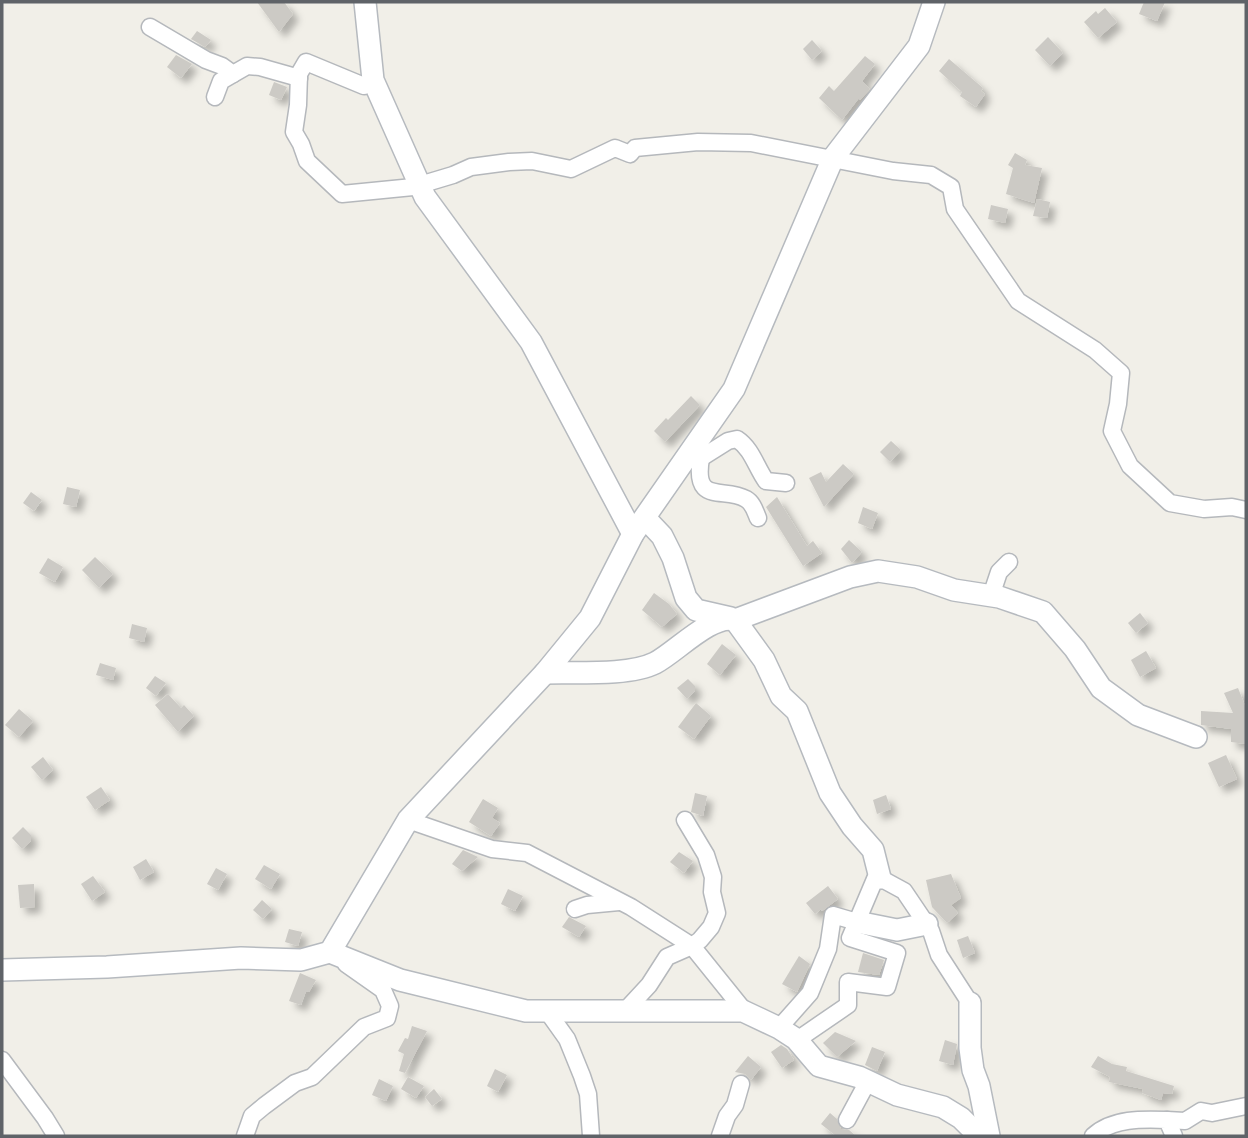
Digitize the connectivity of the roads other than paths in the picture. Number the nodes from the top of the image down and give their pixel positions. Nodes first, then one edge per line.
1 (365, 2) edge
2 (934, 2) edge
3 (150, 27) dead end
4 (233, 74) junction
5 (299, 78) junction
6 (373, 80) junction
7 (215, 97) dead end
8 (832, 158) junction
9 (419, 185) junction
10 (697, 452) junction
11 (786, 483) dead end
12 (1246, 510) edge
13 (758, 518) dead end
14 (639, 526) junction
15 (1009, 562) dead end
16 (991, 596) junction
17 (733, 619) junction
18 (545, 673) junction
19 (1196, 737) dead end
20 (408, 820) junction
21 (685, 820) dead end
22 (880, 878) junction
23 (621, 902) junction
24 (575, 909) dead end
25 (857, 922) junction
26 (926, 925) junction
27 (692, 946) junction
28 (330, 952) junction
29 (3, 969) edge
30 (971, 1003) joint
31 (547, 1011) junction
32 (624, 1012) junction
33 (746, 1013) junction
34 (788, 1034) junction
35 (2, 1060) edge
36 (868, 1081) junction
37 (741, 1084) dead end
38 (1246, 1106) edge
39 (847, 1120) dead end
40 (1167, 1120) junction
41 (56, 1136) edge
42 (245, 1136) edge
43 (591, 1136) edge
44 (720, 1136) edge
45 (979, 1136) edge
46 (989, 1136) edge
47 (1093, 1136) edge
48 (1174, 1136) edge

1 - 6 street
2 - 8 street
3 - 4 street
4 - 5 street
4 - 7 street
5 - 6 street
5 - 9 street
6 - 9 street
8 - 9 street
8 - 10 street
8 - 12 street
9 - 14 street
10 - 11 street
10 - 13 street
10 - 14 street
14 - 17 street
14 - 18 street
15 - 16 street
16 - 17 street
16 - 19 street
17 - 18 street
17 - 22 street
18 - 20 street
20 - 23 street
20 - 28 street
21 - 27 street
22 - 25 street
22 - 26 street
23 - 24 street
23 - 27 street
25 - 26 street
25 - 34 street
25 - 34 street
26 - 30 street
27 - 32 street
27 - 33 street
28 - 29 street
28 - 31 street
28 - 42 street
30 - 46 street
31 - 32 street
31 - 43 street
32 - 33 street
33 - 34 street
34 - 36 street
35 - 41 street
36 - 39 street
36 - 45 street
37 - 44 street
38 - 40 street
40 - 47 street
40 - 48 street

